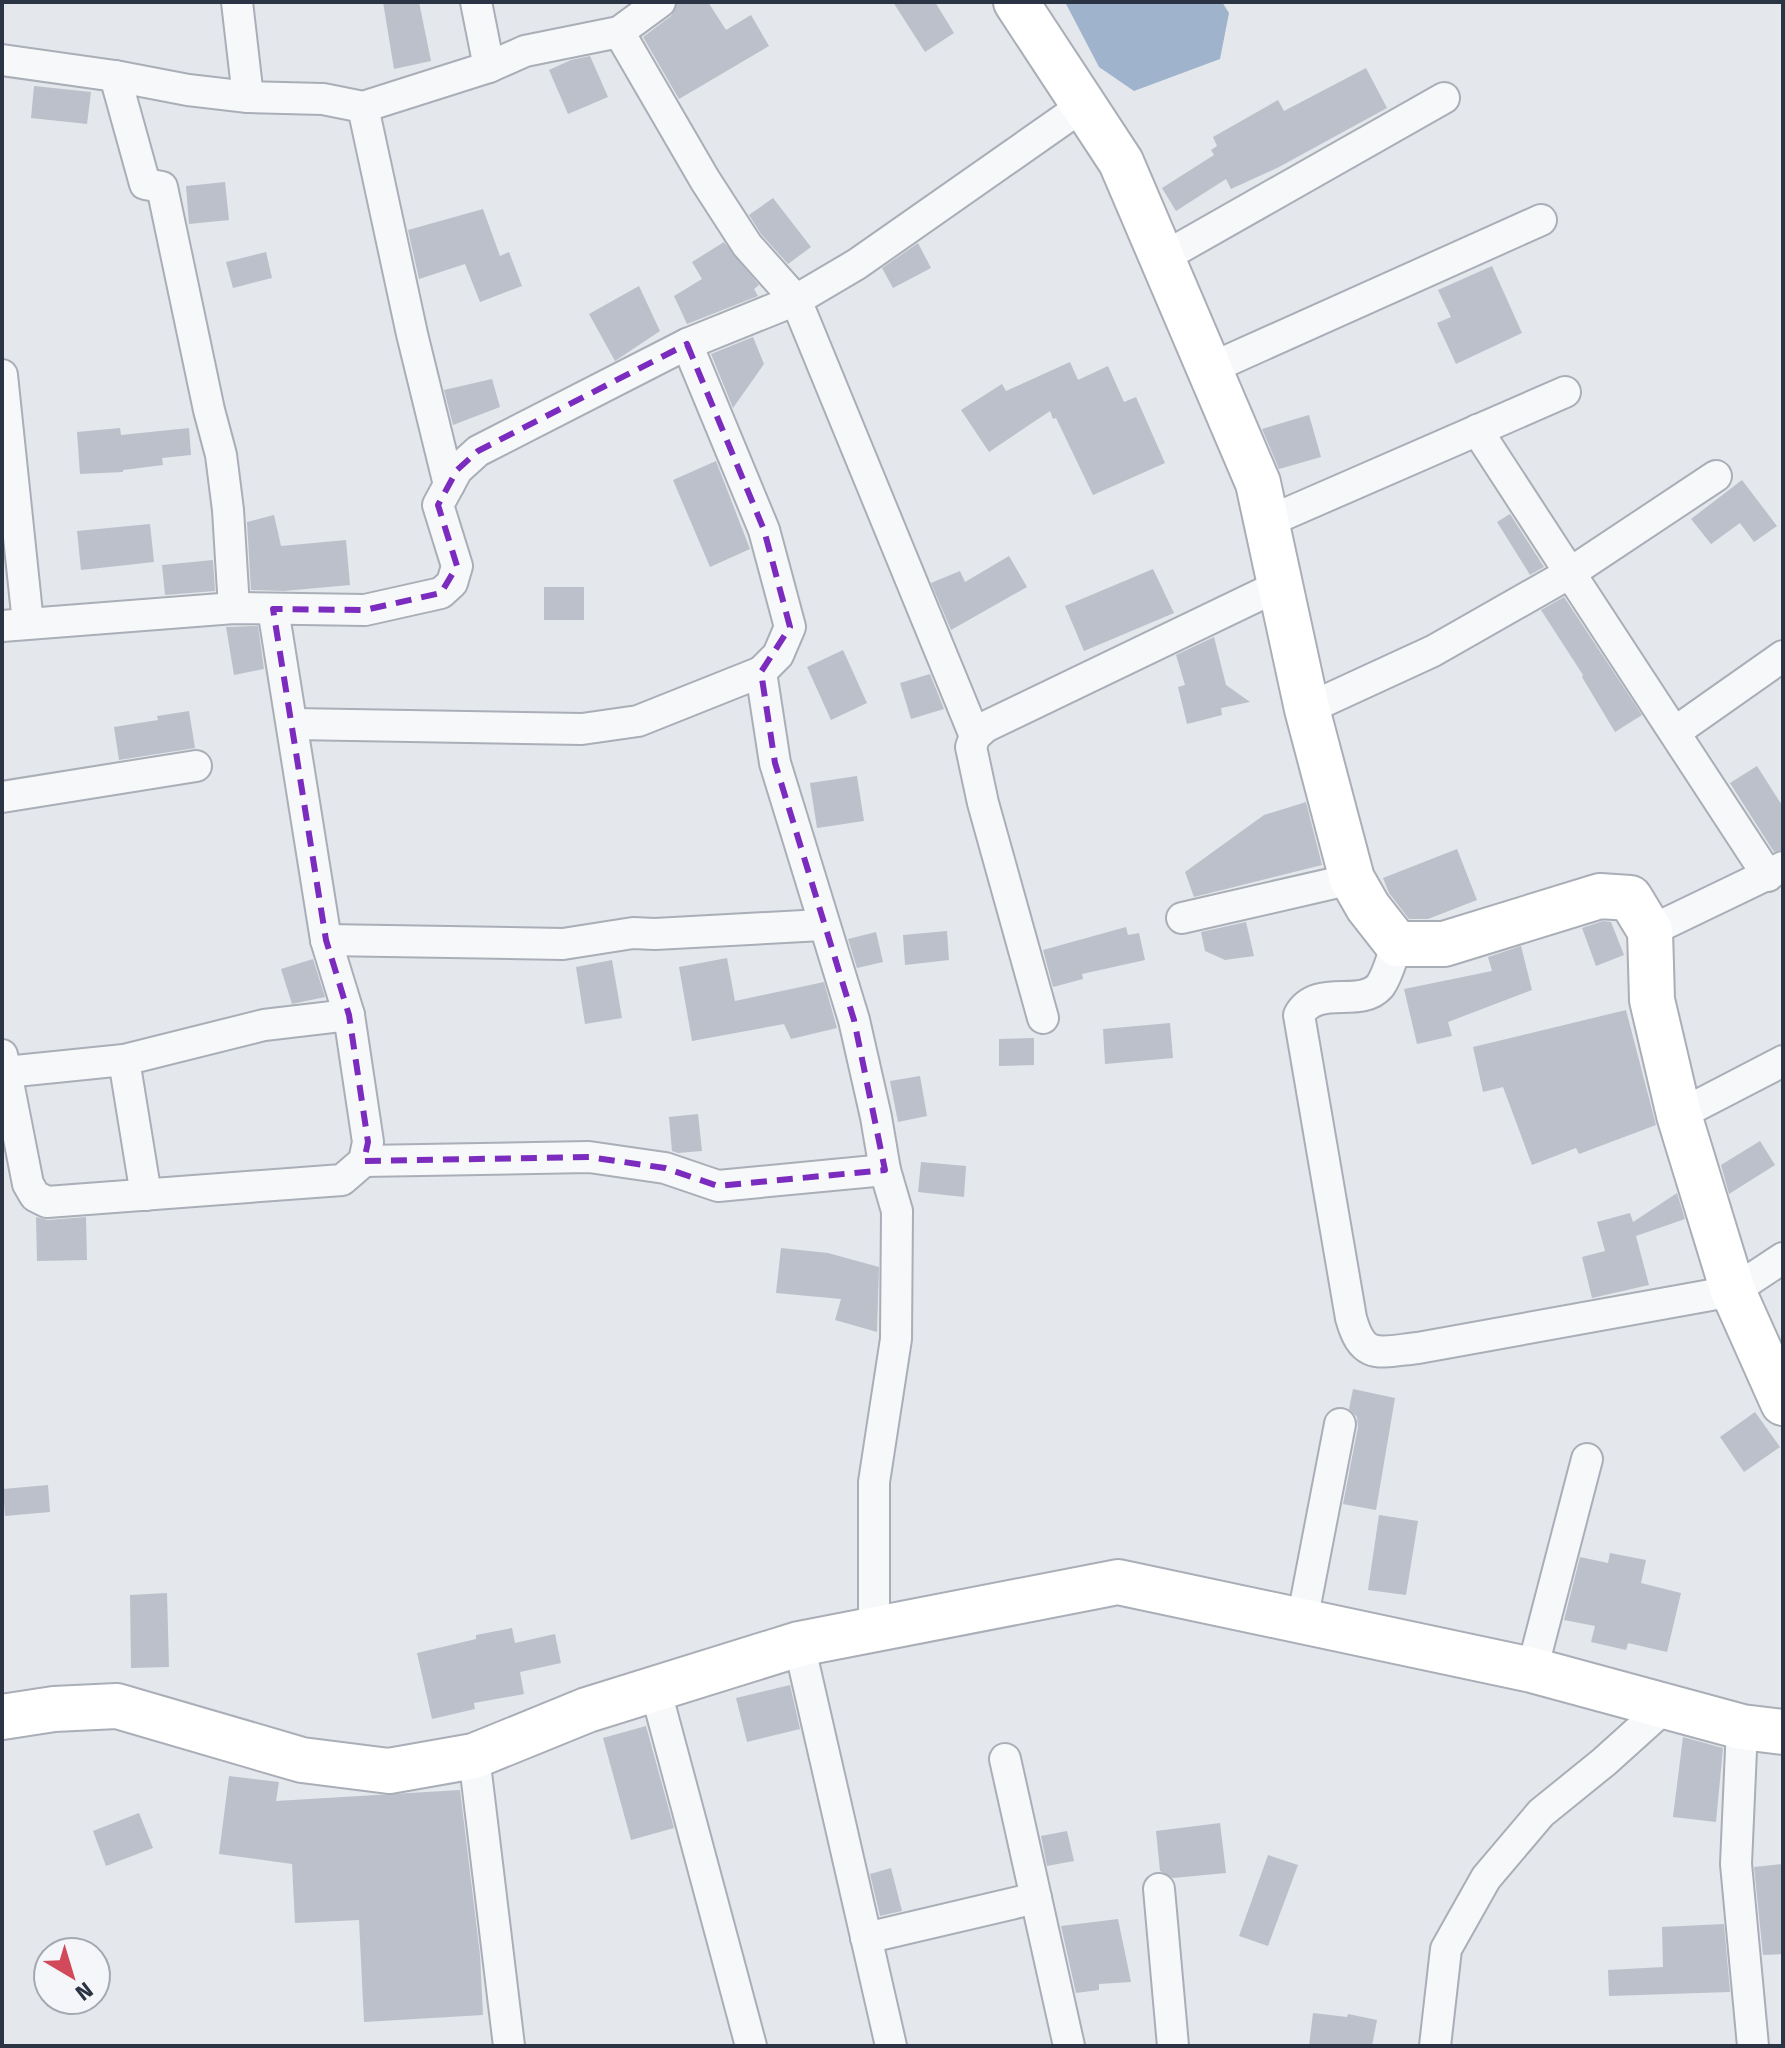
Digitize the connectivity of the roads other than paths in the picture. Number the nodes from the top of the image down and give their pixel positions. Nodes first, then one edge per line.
1 (237, 2) edge
2 (476, 2) edge
3 (660, 2) edge
4 (1016, 2) edge
5 (619, 32) junction
6 (2, 60) edge
7 (489, 67) junction
8 (115, 76) junction
9 (248, 97) junction
10 (1444, 98) dead end
11 (1084, 105) junction
12 (363, 107) junction
13 (1541, 220) dead end
14 (1162, 258) junction
15 (796, 300) junction
16 (687, 344) junction
17 (1209, 369) junction
18 (2, 375) edge
19 (1565, 392) dead end
20 (1477, 430) junction
21 (1716, 476) dead end
22 (449, 485) junction
23 (1267, 522) junction
24 (1570, 573) junction
25 (1280, 585) junction
26 (234, 608) junction
27 (273, 609) junction
28 (15, 625) edge
29 (1783, 656) edge
30 (761, 672) junction
31 (1307, 709) junction
32 (294, 724) junction
33 (1675, 732) junction
34 (975, 736) junction
35 (196, 766) dead end
36 (2, 797) edge
37 (1776, 871) edge
38 (1352, 879) junction
39 (1182, 918) dead end
40 (822, 925) junction
41 (1650, 931) junction
42 (326, 940) junction
43 (1397, 944) junction
44 (349, 1015) junction
45 (1043, 1018) dead end
46 (124, 1060) junction
47 (1783, 1061) edge
48 (3, 1067) edge
49 (1679, 1115) junction
50 (364, 1161) junction
51 (885, 1170) junction
52 (146, 1195) junction
53 (1783, 1258) edge
54 (1733, 1291) junction
55 (1783, 1403) edge
56 (1340, 1424) dead end
57 (1587, 1459) dead end
58 (1302, 1621) junction
59 (874, 1630) junction
60 (799, 1644) junction
61 (1532, 1670) junction
62 (655, 1688) junction
63 (1665, 1707) junction
64 (2, 1717) edge
65 (1762, 1730) edge
66 (474, 1756) junction
67 (1005, 1759) dead end
68 (1159, 1889) dead end
69 (1036, 1898) junction
70 (866, 1938) junction
71 (509, 2046) edge
72 (751, 2046) edge
73 (891, 2046) edge
74 (1069, 2046) edge
75 (1173, 2046) edge
76 (1435, 2046) edge
77 (1753, 2046) edge

1 - 9 street
2 - 7 street
3 - 5 street
4 - 11 street
5 - 7 street
5 - 15 street
6 - 8 street
7 - 12 street
8 - 9 street
8 - 26 street
9 - 12 street
10 - 14 street
11 - 14 street
11 - 15 street
12 - 22 street
13 - 17 street
14 - 17 street
15 - 16 street
15 - 34 street
16 - 22 street
16 - 30 street
17 - 23 street
18 - 28 street
19 - 20 street
20 - 23 street
20 - 24 street
21 - 24 street
22 - 27 street
23 - 25 street
24 - 31 street
24 - 33 street
25 - 31 street
25 - 34 street
26 - 27 street
26 - 28 street
27 - 32 street
29 - 33 street
30 - 32 street
30 - 40 street
31 - 38 street
32 - 42 street
33 - 37 street
34 - 45 street
35 - 36 street
37 - 41 street
38 - 39 street
38 - 43 street
40 - 42 street
40 - 51 street
41 - 43 street
41 - 49 street
42 - 44 street
43 - 54 street
44 - 46 street
44 - 50 street
46 - 48 street
46 - 52 street
47 - 49 street
48 - 52 street
49 - 54 street
50 - 51 street
50 - 52 street
51 - 59 street
53 - 54 street
54 - 55 street
56 - 58 street
57 - 61 street
58 - 59 street
58 - 61 street
59 - 60 street
60 - 62 street
60 - 70 street
61 - 63 street
62 - 66 street
62 - 72 street
63 - 65 street
63 - 76 street
64 - 66 street
65 - 77 street
66 - 71 street
67 - 69 street
68 - 75 street
69 - 70 street
69 - 74 street
70 - 73 street

